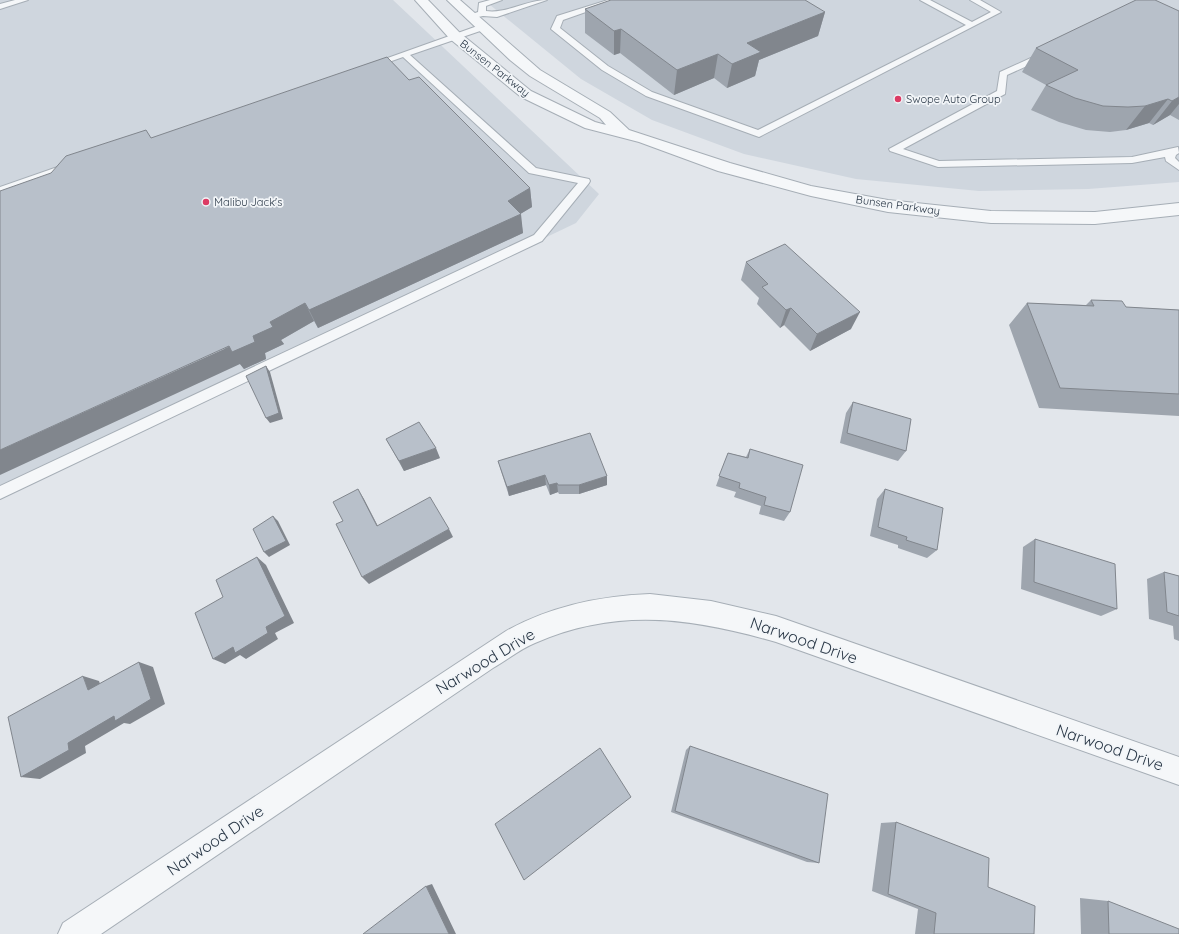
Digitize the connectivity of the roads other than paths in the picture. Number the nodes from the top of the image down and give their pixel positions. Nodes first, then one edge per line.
1 (24, 0) edge
2 (421, 0) edge
3 (453, 0) edge
4 (498, 0) edge
5 (543, 0) edge
6 (616, 0) edge
7 (924, 0) edge
8 (974, 0) edge
9 (0, 6) edge
10 (479, 19) junction
11 (972, 25) junction
12 (455, 36) junction
13 (1052, 51) edge
14 (404, 54) junction
15 (364, 68) edge
16 (626, 135) junction
17 (1175, 151) edge
18 (81, 162) edge
19 (1179, 167) edge
20 (0, 191) edge
21 (1179, 209) edge
22 (0, 493) edge
23 (1179, 771) edge
24 (74, 934) edge

1 - 9 lane
2 - 12 street, Bunsen Parkway
3 - 10 street, Bunsen Parkway
4 - 10 lane
5 - 10 lane
6 - 11 lane
7 - 11 lane
8 - 11 lane
10 - 12 lane
10 - 16 street, Bunsen Parkway
12 - 14 lane
12 - 16 street, Bunsen Parkway
13 - 17 lane
14 - 15 lane
14 - 22 lane
16 - 21 street, Bunsen Parkway
17 - 19 lane
18 - 20 lane
23 - 24 street, Narwood Drive

